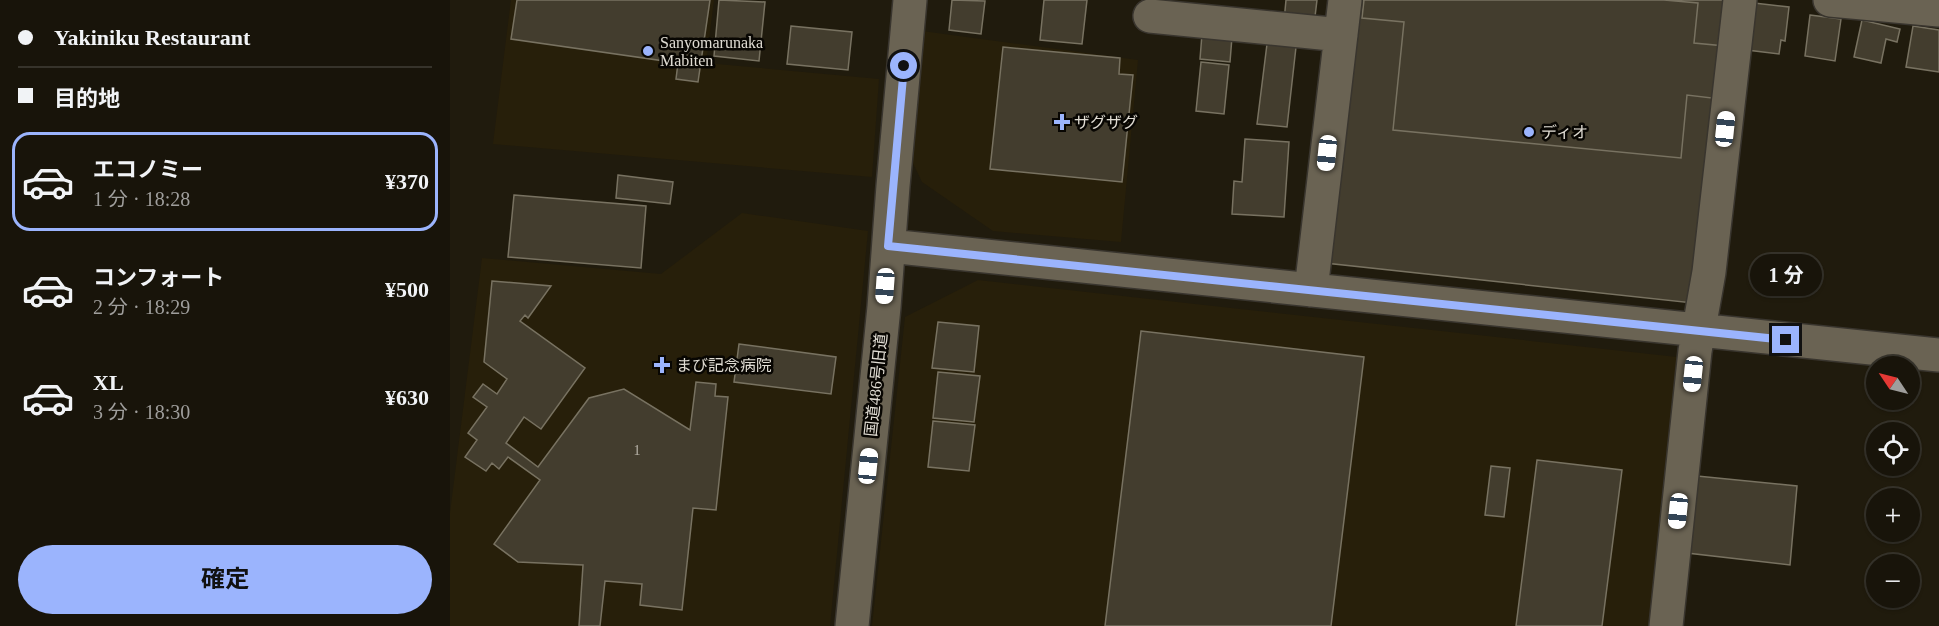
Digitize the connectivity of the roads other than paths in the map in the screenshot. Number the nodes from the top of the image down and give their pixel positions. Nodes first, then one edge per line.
1 (910, 0) edge
2 (1345, 0) edge
3 (1740, 0) edge
4 (1830, 0) edge
5 (1939, 10) edge
6 (1150, 16) dead end
7 (1341, 35) junction
8 (888, 246) junction
9 (1311, 290) junction
10 (1698, 331) junction
11 (1939, 355) edge
12 (852, 626) edge
13 (1666, 626) edge

1 - 8 street, 国道486号旧道
2 - 7 street
3 - 10 street
4 - 5 street
6 - 7 street
7 - 9 street
8 - 9 street
8 - 12 street, 国道486号旧道
9 - 10 street
10 - 11 street
10 - 13 street

